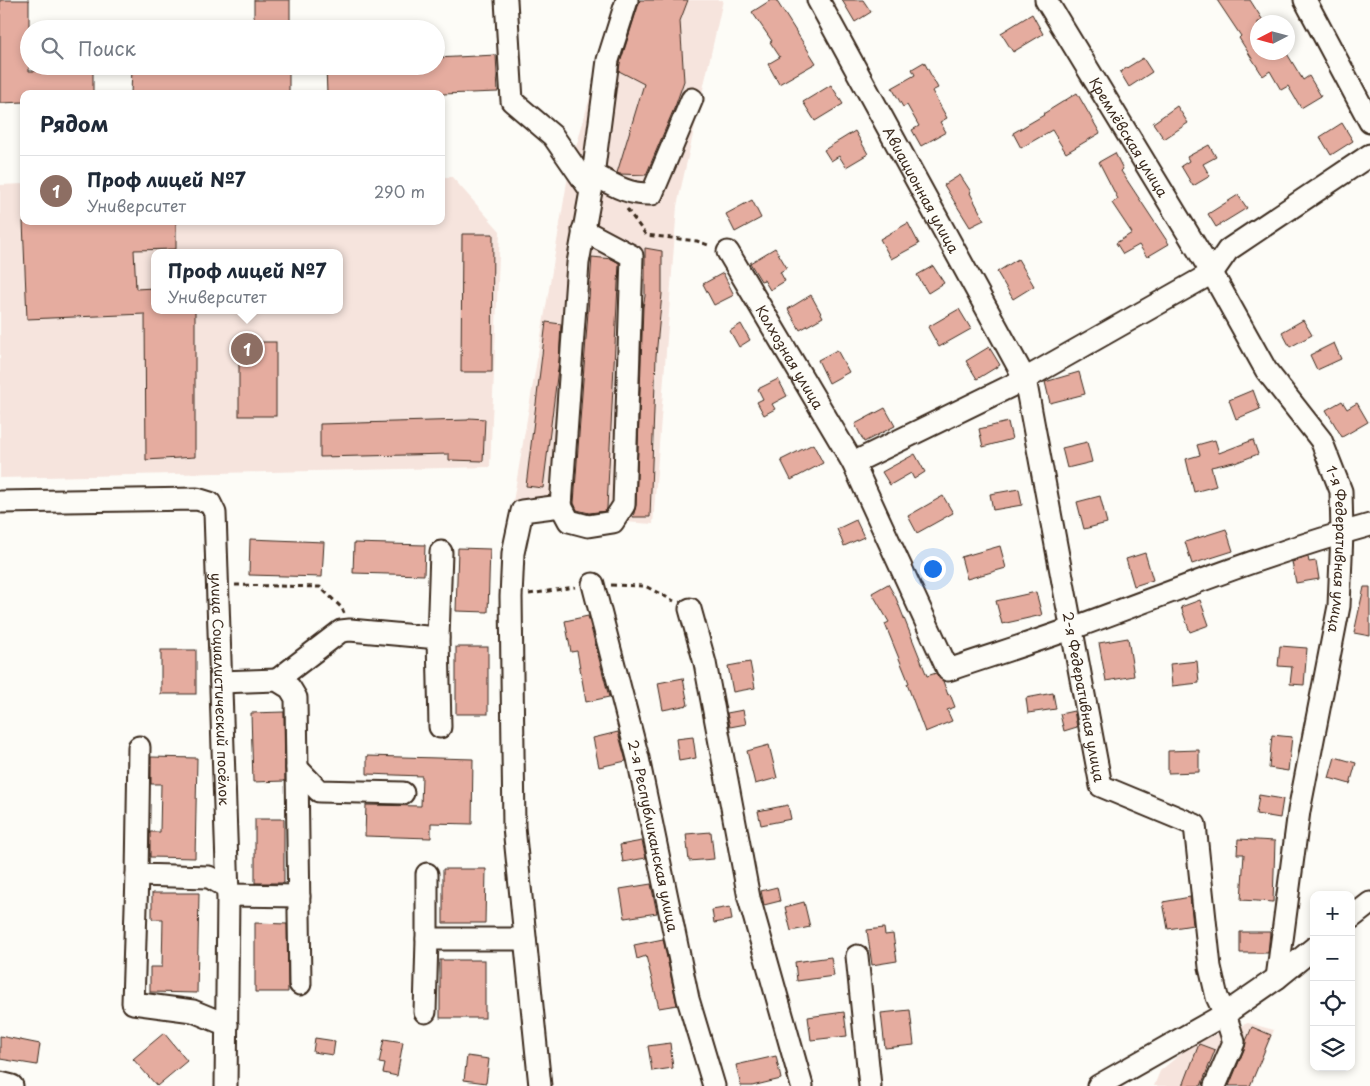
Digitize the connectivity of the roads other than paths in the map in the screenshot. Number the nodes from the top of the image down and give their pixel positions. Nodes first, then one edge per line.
1 (506, 0) edge
2 (627, 0) edge
3 (818, 0) edge
4 (1046, 0) edge
5 (1305, 0) edge
6 (692, 99) dead end
7 (1370, 122) edge
8 (1370, 155) edge
9 (592, 183) junction
10 (583, 230) junction
11 (728, 252) road end
12 (1212, 273) junction
13 (1025, 379) junction
14 (853, 463) junction
15 (0, 502) edge
16 (561, 506) junction
17 (1370, 525) edge
18 (1342, 533) junction
19 (441, 552) dead end
20 (593, 584) dead end
21 (690, 609) dead end
22 (1072, 628) junction
23 (438, 638) junction
24 (277, 680) junction
25 (221, 682) junction
26 (440, 727) dead end
27 (139, 747) dead end
28 (297, 768) junction
29 (403, 793) dead end
30 (428, 874) dead end
31 (137, 875) junction
32 (228, 892) junction
33 (299, 896) junction
34 (1370, 903) edge
35 (1355, 915) edge
36 (427, 939) junction
37 (525, 939) junction
38 (1310, 951) edge
39 (857, 956) dead end
40 (1277, 978) junction
41 (300, 984) dead end
42 (425, 1012) dead end
43 (1225, 1014) junction
44 (227, 1025) junction
45 (0, 1084) edge
46 (12, 1086) edge
47 (226, 1086) edge
48 (540, 1086) edge
49 (714, 1086) edge
50 (802, 1086) edge
51 (870, 1086) edge
52 (1098, 1086) edge
53 (1216, 1086) edge

1 - 9 street
2 - 9 street
3 - 13 street, Авиационная улица
4 - 12 street, Кремлёвская улица
5 - 7 street
6 - 9 street
8 - 12 street
9 - 10 street
10 - 16 street
10 - 16 street
11 - 14 street, Колхозная улица
12 - 13 street
12 - 18 street, 1-я Федеративная улица
13 - 14 street
13 - 22 street, 2-я Федеративная улица
14 - 22 street
15 - 25 street, улица Социалистический посёлок
16 - 37 street
17 - 18 street
18 - 22 street
18 - 40 street, 1-я Федеративная улица
19 - 23 street
20 - 49 street, 2-я Республиканская улица
21 - 50 street
22 - 43 street, 2-я Федеративная улица
23 - 24 street
23 - 26 street
24 - 25 street
24 - 28 street
25 - 32 street, улица Социалистический посёлок
27 - 31 street
28 - 29 street
28 - 33 street
30 - 36 street
31 - 32 street
31 - 44 street
32 - 33 street
32 - 44 street, улица Социалистический посёлок
33 - 41 street
34 - 35 street
36 - 37 street
36 - 42 street
37 - 48 street
38 - 40 street
39 - 51 street
40 - 43 street
43 - 52 street
43 - 53 street
44 - 47 street, улица Социалистический посёлок
45 - 46 street

